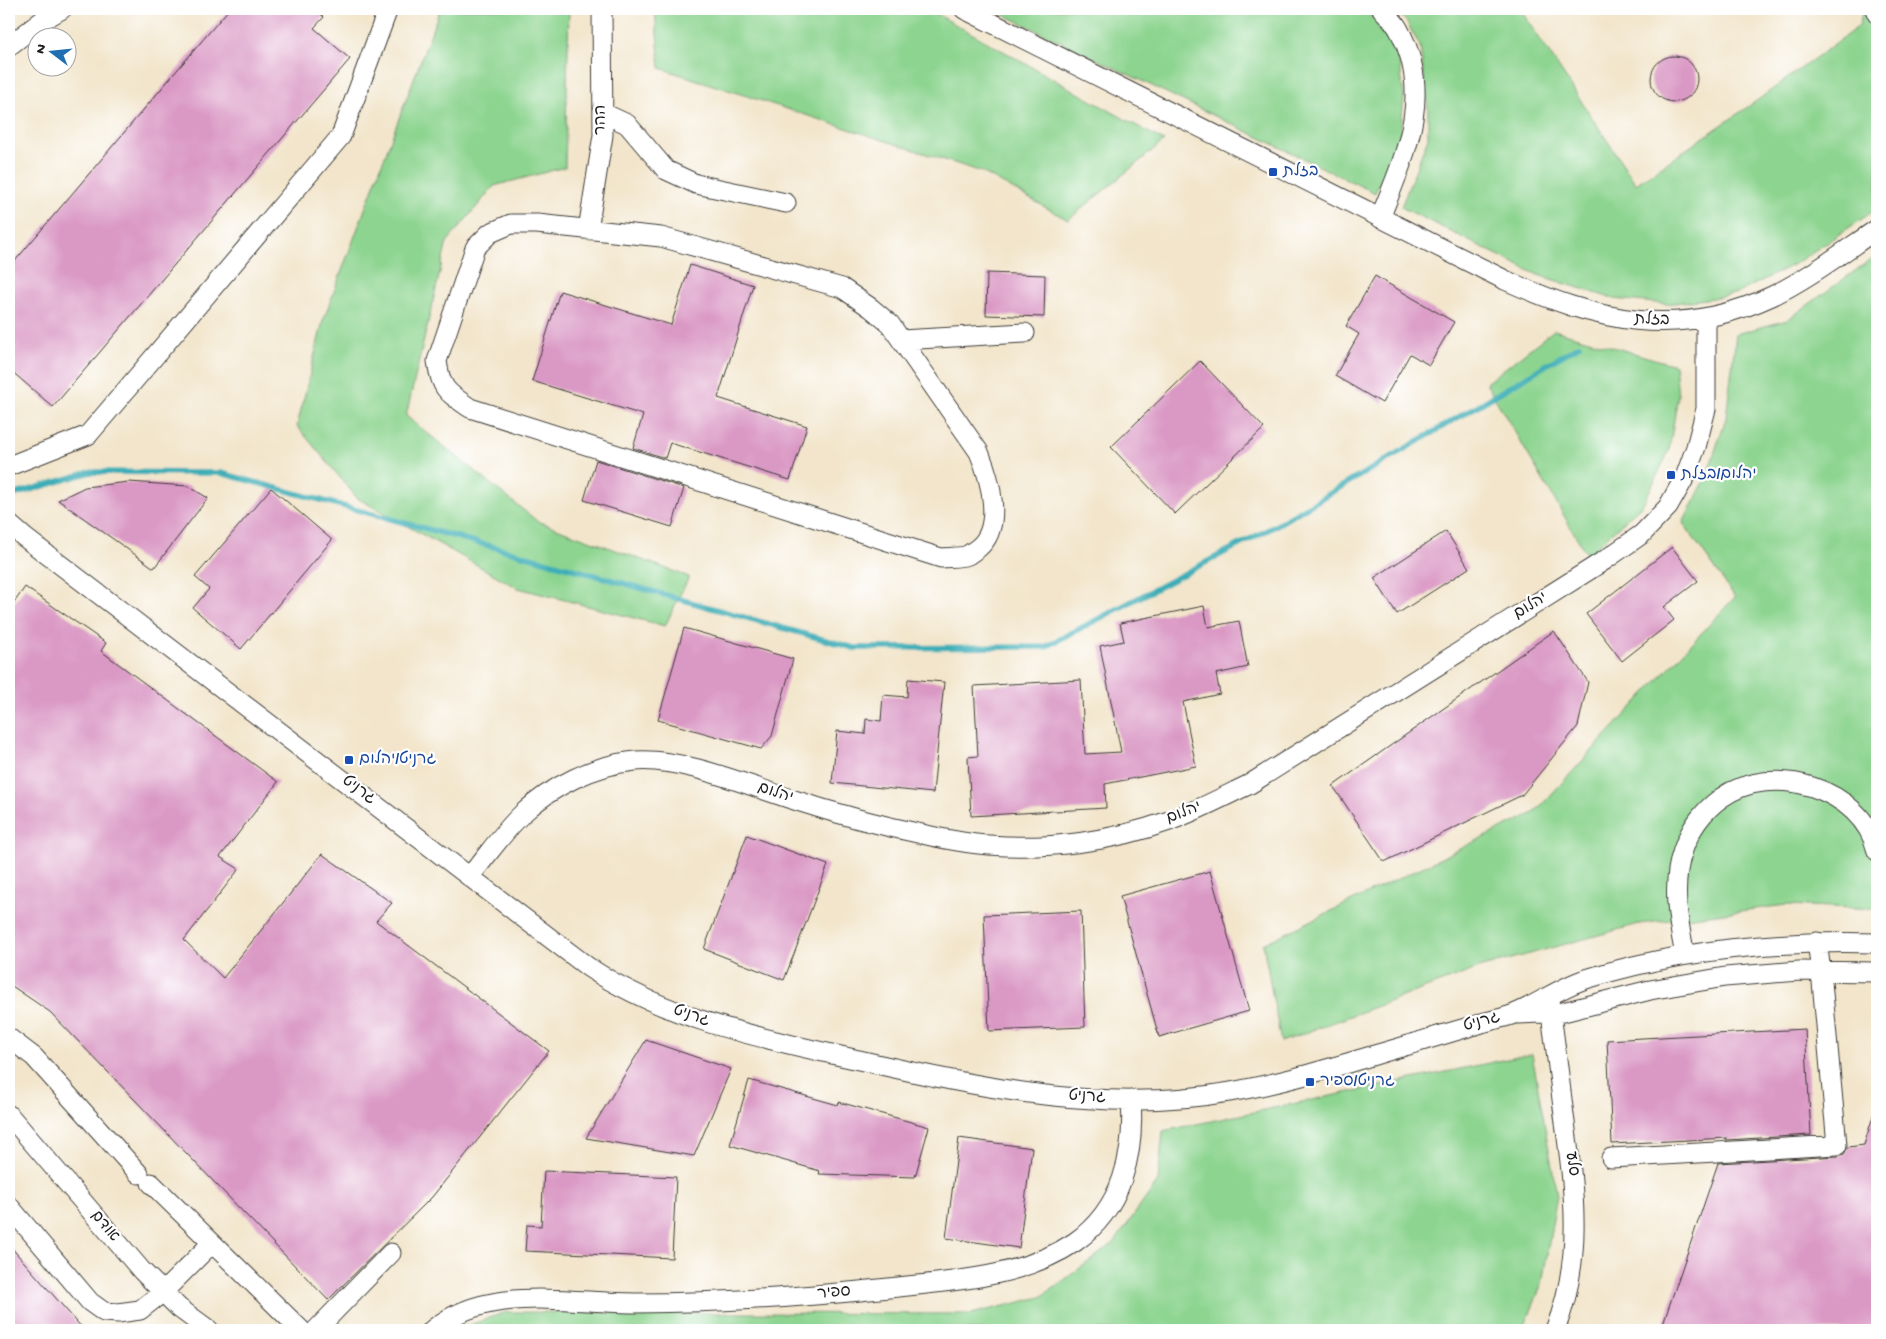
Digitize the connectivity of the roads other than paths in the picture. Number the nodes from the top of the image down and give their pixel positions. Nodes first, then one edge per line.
1 (62, 9) edge
2 (388, 9) edge
3 (602, 9) edge
4 (964, 9) edge
5 (1382, 9) edge
6 (1875, 9) edge
7 (1877, 14) edge
8 (9, 46) edge
9 (603, 112) junction
10 (786, 203) dead end
11 (1380, 218) junction
12 (1877, 228) edge
13 (588, 230) junction
14 (1706, 318) junction
15 (1025, 333) dead end
16 (901, 340) junction
17 (9, 466) edge
18 (10, 528) edge
19 (1877, 852) edge
20 (470, 876) junction
21 (1817, 942) junction
22 (1877, 943) edge
23 (1686, 955) junction
24 (1821, 971) junction
25 (1877, 972) edge
26 (1549, 1005) junction
27 (9, 1038) edge
28 (1131, 1100) junction
29 (9, 1115) edge
30 (1611, 1158) dead end
31 (9, 1206) edge
32 (212, 1243) junction
33 (391, 1253) dead end
34 (163, 1292) junction
35 (209, 1330) edge
36 (301, 1330) edge
37 (316, 1330) edge
38 (432, 1330) edge
39 (1554, 1330) edge

1 - 8 street
2 - 17 street
3 - 9 street, ההר
4 - 11 street, בזלת
5 - 11 street
6 - 7 street
9 - 10 street
9 - 13 street, ההר
11 - 14 street, בזלת
12 - 14 street, בזלת
13 - 16 street
13 - 16 street
14 - 20 street, יהלום
15 - 16 street
18 - 20 street, גרניט
19 - 23 street
20 - 28 street, גרניט
21 - 22 street
21 - 23 street
21 - 24 street
23 - 26 street
24 - 25 street
24 - 26 street
24 - 30 street
26 - 28 street, גרניט
26 - 39 street, סלע
27 - 32 street
28 - 38 street, ספיר
29 - 34 street, אודם
31 - 34 street
32 - 34 street
32 - 36 street
33 - 37 street
34 - 35 street, אודם

